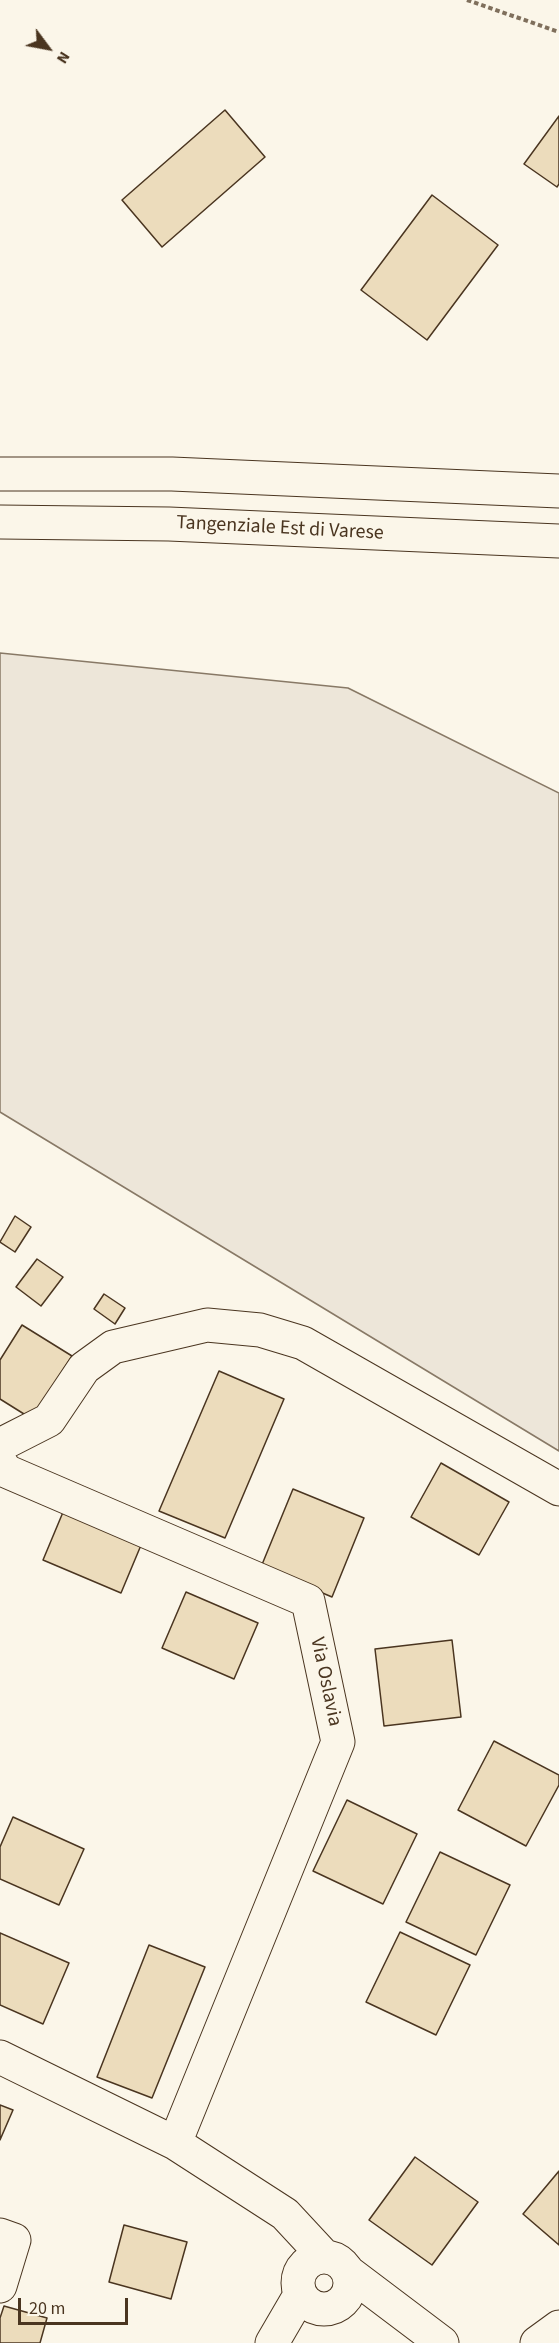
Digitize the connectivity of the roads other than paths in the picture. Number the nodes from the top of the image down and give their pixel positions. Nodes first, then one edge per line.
1 (0, 474) edge
2 (559, 491) edge
3 (0, 522) edge
4 (559, 541) edge
5 (0, 1445) edge
6 (0, 1462) edge
7 (559, 1489) edge
8 (0, 2057) edge
9 (175, 2143) junction
10 (285, 2214) junction
11 (0, 2235) edge
12 (336, 2264) junction
13 (0, 2286) edge
14 (311, 2298) junction
15 (559, 2327) edge
16 (441, 2342) edge
17 (272, 2343) edge
18 (286, 2343) edge
19 (537, 2343) edge

1 - 2 main road
3 - 4 main road, Tangenziale Est di Varese
5 - 7 main road
6 - 9 main road, Via Oslavia
8 - 9 main road
9 - 10 main road
10 - 12 main road
10 - 14 main road
11 - 13 main road
12 - 14 main road
12 - 14 main road
12 - 16 main road
14 - 16 main road
14 - 17 main road
14 - 18 main road
15 - 19 main road

